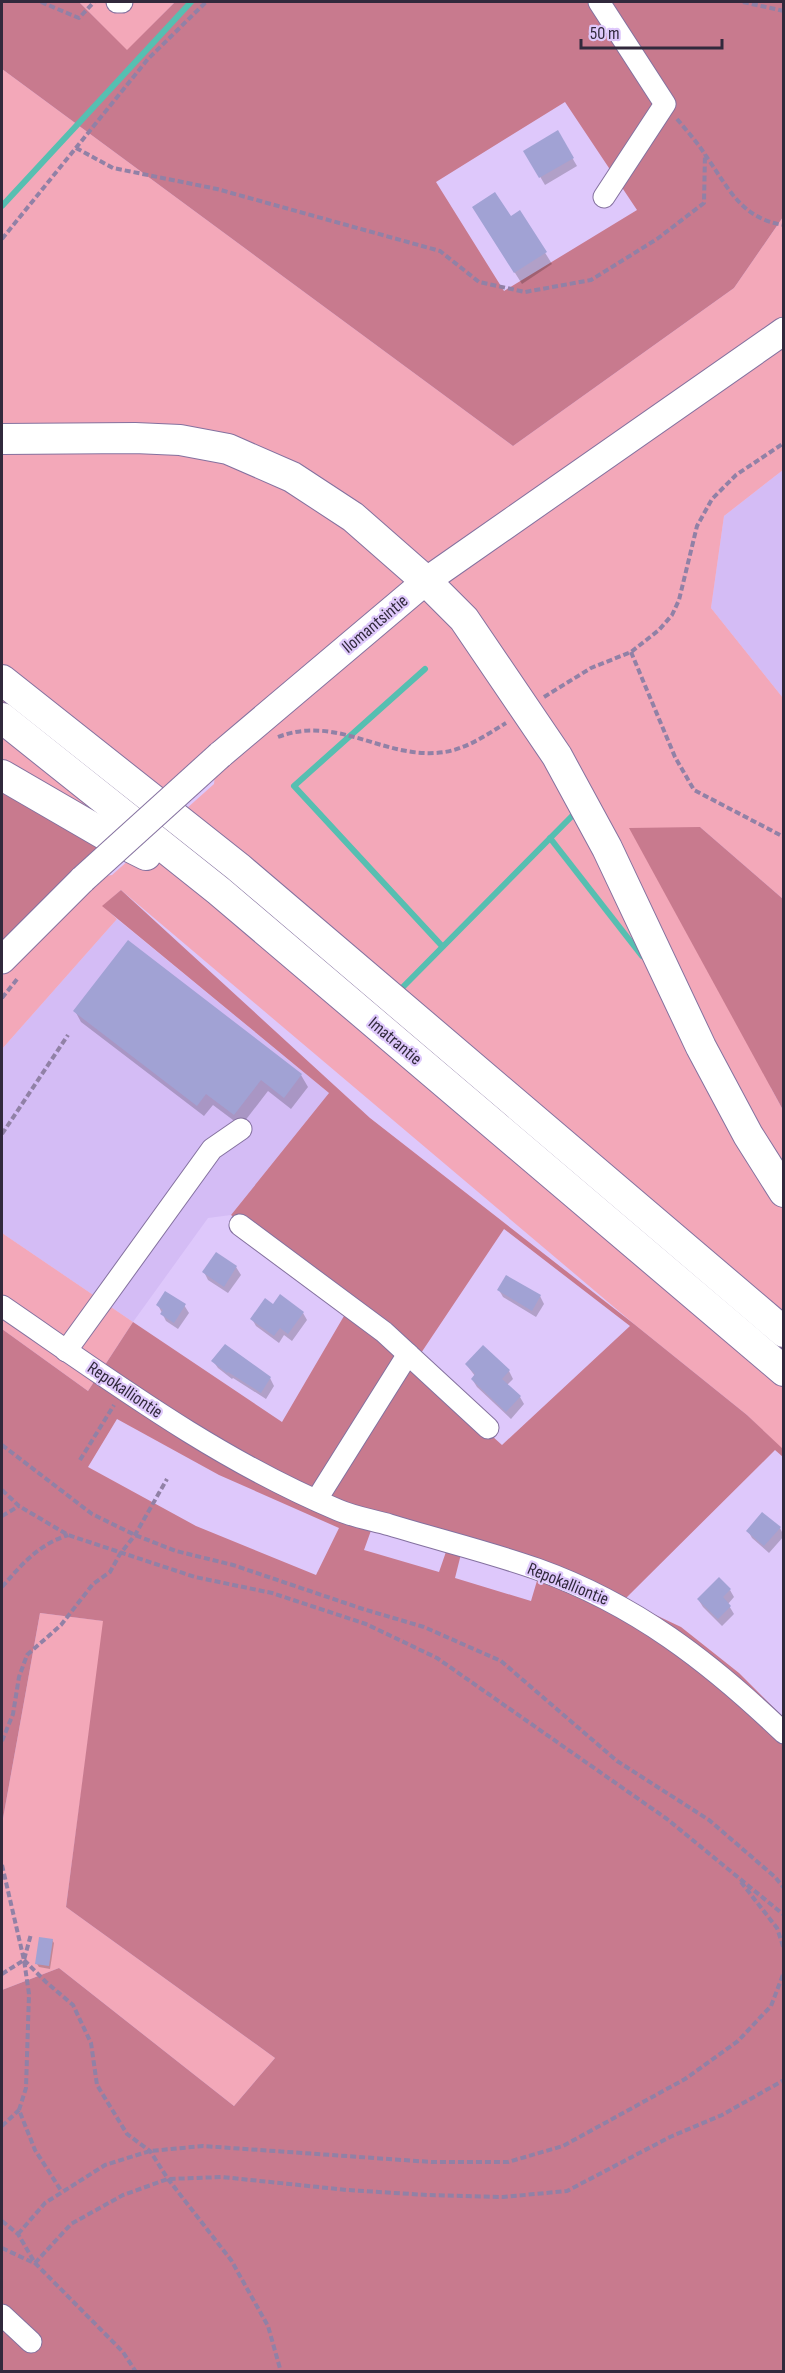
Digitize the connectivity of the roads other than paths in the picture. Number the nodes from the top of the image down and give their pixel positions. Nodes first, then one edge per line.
1 (599, 2) edge
2 (604, 197) dead end
3 (783, 331) edge
4 (2, 439) edge
5 (426, 581) junction
6 (2, 680) edge
7 (2, 718) edge
8 (2, 775) edge
9 (219, 891) junction
10 (2, 960) edge
11 (241, 1129) dead end
12 (783, 1192) edge
13 (240, 1225) dead end
14 (2, 1306) edge
15 (783, 1332) edge
16 (66, 1351) junction
17 (408, 1354) junction
18 (783, 1371) edge
19 (488, 1428) dead end
20 (317, 1499) junction
21 (783, 1733) edge
22 (2, 2315) edge
23 (31, 2342) dead end

1 - 2 street
3 - 5 main road, Ilomantsintie
4 - 5 highway
5 - 10 main road, Ilomantsintie, bridge
5 - 12 highway
6 - 15 highway, Imatrantie
7 - 9 highway, Imatrantie
8 - 9 highway
9 - 18 highway, Imatrantie
11 - 16 street
13 - 17 street
14 - 16 street, Repokalliontie
16 - 20 street, Repokalliontie
17 - 19 street
17 - 20 street
20 - 21 street, Repokalliontie
22 - 23 street

